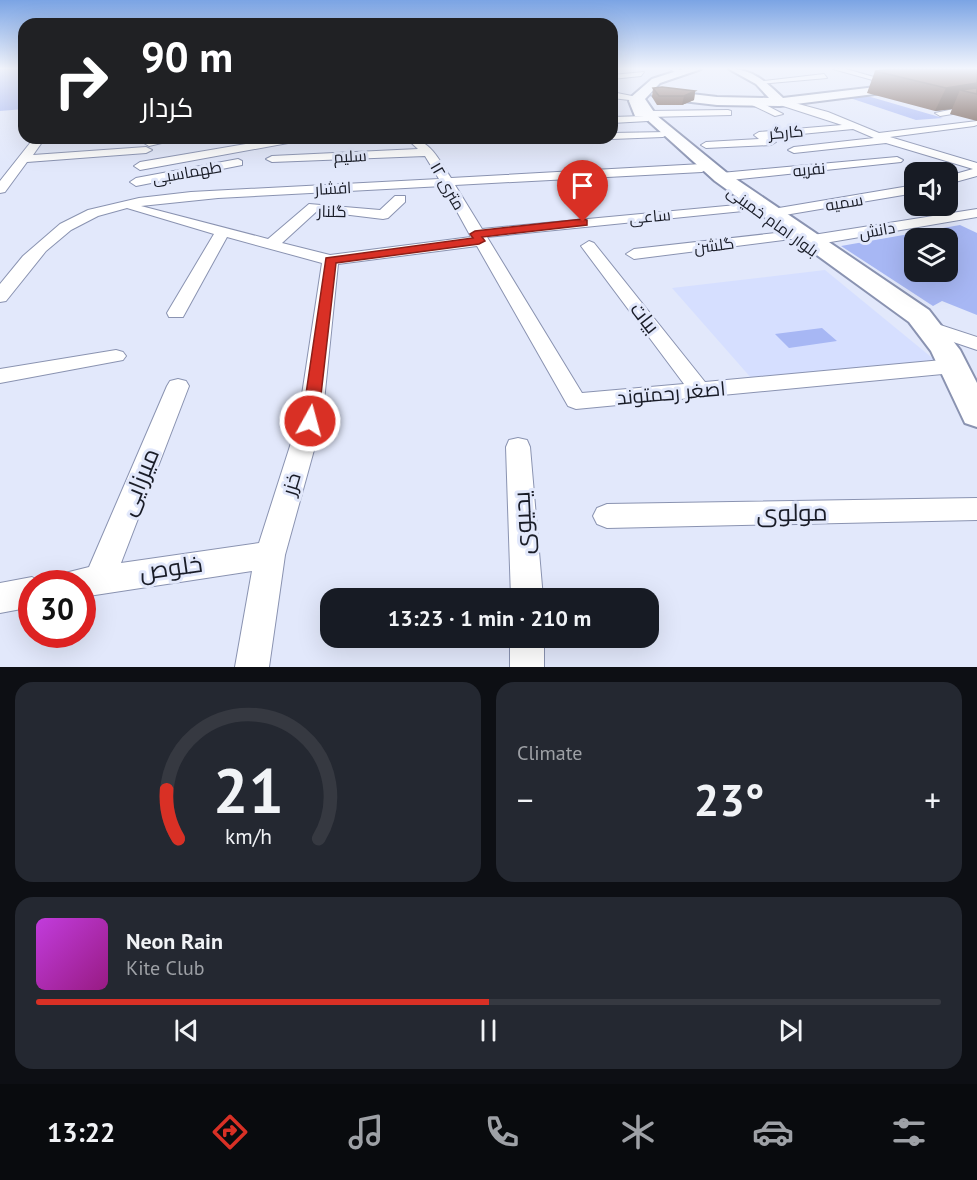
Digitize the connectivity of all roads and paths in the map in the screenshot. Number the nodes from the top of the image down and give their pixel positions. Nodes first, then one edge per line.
1 (624, 100) edge
2 (644, 100) edge
3 (773, 100) edge
4 (826, 100) edge
5 (640, 107) junction
6 (977, 107) edge
7 (779, 108) junction
8 (728, 113) dead end
9 (618, 117) edge
10 (975, 124) edge
11 (856, 127) junction
12 (663, 134) junction
13 (618, 136) edge
14 (883, 138) junction
15 (35, 144) edge
16 (141, 144) edge
17 (149, 144) edge
18 (265, 144) edge
19 (420, 144) edge
20 (706, 145) dead end
21 (794, 150) dead end
22 (429, 152) junction
23 (24, 159) junction
24 (272, 159) dead end
25 (897, 160) dead end
26 (238, 163) dead end
27 (140, 166) junction
28 (975, 167) edge
29 (711, 172) junction
30 (958, 175) edge
31 (136, 182) junction
32 (447, 182) junction
33 (0, 189) edge
34 (904, 191) edge
35 (400, 199) dead end
36 (125, 206) junction
37 (763, 210) junction
38 (977, 213) edge
39 (223, 232) junction
40 (477, 237) junction
41 (803, 238) junction
42 (270, 245) junction
43 (589, 246) dead end
44 (634, 254) dead end
45 (330, 260) junction
46 (0, 297) edge
47 (176, 313) dead end
48 (928, 327) junction
49 (977, 344) edge
50 (116, 356) dead end
51 (953, 366) junction
52 (0, 376) edge
53 (178, 386) dead end
54 (700, 390) junction
55 (977, 415) edge
56 (518, 447) dead end
57 (977, 509) edge
58 (607, 516) dead end
59 (270, 555) junction
60 (91, 570) edge
61 (96, 580) edge
62 (526, 588) edge
63 (18, 595) edge
64 (0, 598) edge
65 (527, 648) edge
66 (252, 667) edge
67 (527, 667) edge

1 - 5 street
2 - 5 street
3 - 7 street
4 - 7 street
5 - 7 street
5 - 8 street
5 - 9 street
5 - 12 street, بلوار امام خمینی
5 - 29 street, بلوار امام خمینی
6 - 10 street
7 - 11 street
10 - 14 street
11 - 14 street
11 - 20 street, کارگر
12 - 13 street
12 - 29 street, بلوار امام خمینی
14 - 21 street
14 - 28 street
15 - 23 street
16 - 23 street
17 - 27 street
18 - 27 street
19 - 22 street, ۱۲ متری
22 - 24 street, سلیم
22 - 32 street, ۱۲ متری
23 - 33 street
25 - 29 street, نفریه
26 - 31 street, طهماسبی
27 - 31 street
28 - 30 street
29 - 32 street, افشار
29 - 37 street, بلوار امام خمینی
31 - 36 street
32 - 36 street, افشار
32 - 40 street, ۱۲ متری
34 - 37 street, سمیه
35 - 42 street, گلنار
36 - 39 street
36 - 46 street, افشار
37 - 40 street, ساعی
37 - 41 street, بلوار امام خمینی
38 - 41 street, دانش
39 - 42 street
39 - 47 street
40 - 45 street, ساعی
40 - 54 street, اصغر رحمتوند
41 - 44 street, گلشن
41 - 48 street, بلوار امام خمینی
42 - 45 street
43 - 54 street, بیات
45 - 59 street, خزر
48 - 49 street
48 - 51 street, بلوار امام خمینی
50 - 52 street
51 - 54 street, اصغر رحمتوند
51 - 55 street, بلوار امام خمینی
53 - 60 street, میرزایی
56 - 62 street, یحیوی
57 - 58 street, مولوی
59 - 61 street, خلوص
59 - 66 street, خزر
63 - 64 street
65 - 67 street

